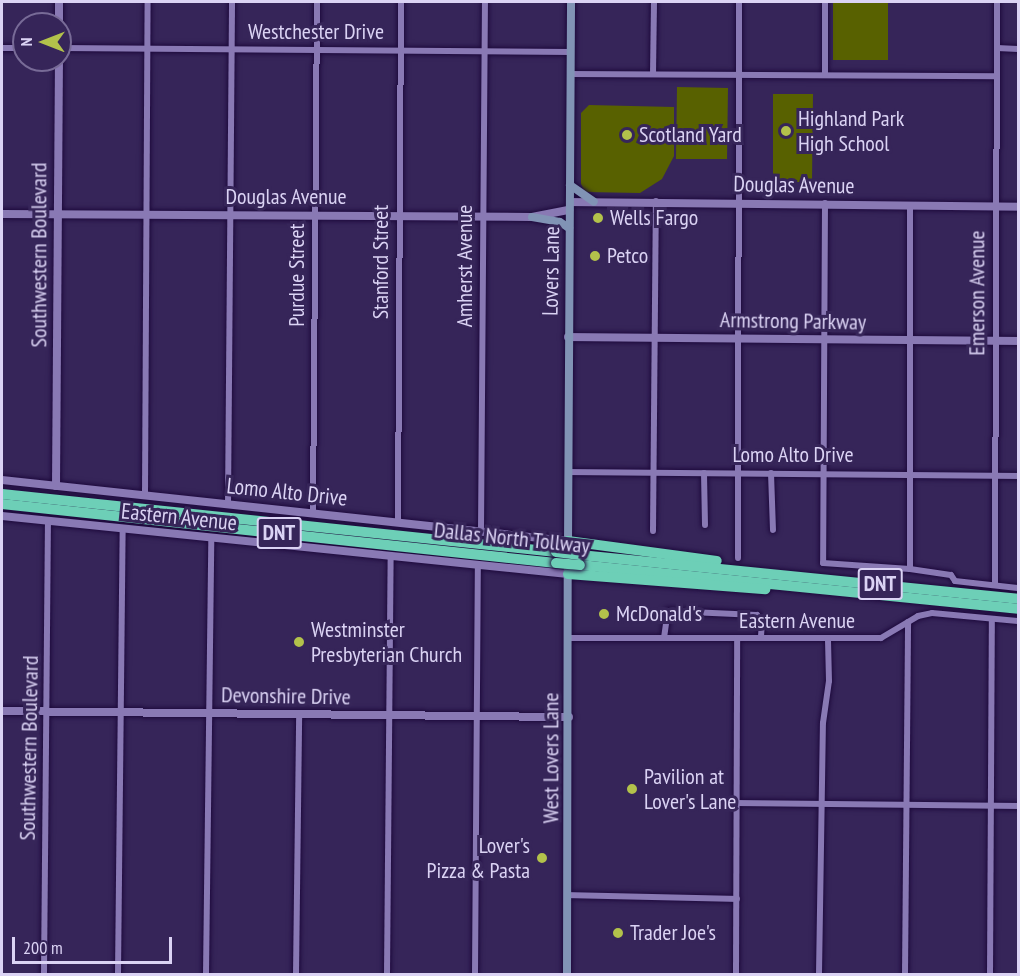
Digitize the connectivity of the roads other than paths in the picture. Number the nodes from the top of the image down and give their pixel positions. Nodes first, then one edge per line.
1 (148, 2) edge
2 (232, 2) edge
3 (317, 2) edge
4 (401, 2) edge
5 (485, 2) edge
6 (571, 2) edge
7 (654, 2) edge
8 (739, 2) edge
9 (825, 2) edge
10 (997, 2) edge
11 (72, 48) edge
12 (997, 48) junction
13 (148, 49) junction
14 (1018, 49) edge
15 (232, 50) junction
16 (316, 50) junction
17 (401, 51) junction
18 (485, 52) junction
19 (571, 52) junction
20 (59, 72) edge
21 (571, 74) junction
22 (653, 74) junction
23 (739, 75) junction
24 (825, 75) junction
25 (997, 76) junction
26 (570, 185) junction
27 (656, 201) junction
28 (594, 202) junction
29 (740, 202) junction
30 (825, 203) junction
31 (910, 205) junction
32 (569, 206) junction
33 (996, 206) junction
34 (1018, 207) edge
35 (2, 214) edge
36 (57, 214) junction
37 (147, 215) junction
38 (231, 215) junction
39 (315, 215) junction
40 (399, 216) junction
41 (484, 217) junction
42 (532, 217) junction
43 (569, 228) junction
44 (568, 337) junction
45 (654, 338) junction
46 (738, 338) junction
47 (825, 339) junction
48 (910, 340) junction
49 (995, 341) junction
50 (1018, 341) edge
51 (568, 472) junction
52 (653, 473) junction
53 (704, 473) junction
54 (738, 473) junction
55 (771, 473) junction
56 (824, 473) junction
57 (909, 475) junction
58 (995, 475) junction
59 (1018, 476) edge
60 (2, 480) edge
61 (56, 486) junction
62 (2, 494) edge
63 (145, 495) junction
64 (2, 504) edge
65 (228, 504) junction
66 (313, 512) junction
67 (2, 516) edge
68 (48, 522) junction
69 (398, 522) junction
70 (705, 525) dead end
71 (123, 529) junction
72 (481, 530) junction
73 (773, 530) dead end
74 (653, 531) dead end
75 (211, 538) junction
76 (568, 541) junction
77 (391, 556) junction
78 (556, 558) junction
79 (738, 558) dead end
80 (580, 560) junction
81 (478, 566) junction
82 (910, 569) junction
83 (742, 571) junction
84 (568, 574) junction
85 (995, 585) junction
86 (789, 586) junction
87 (1018, 588) edge
88 (1018, 598) edge
89 (1018, 609) edge
90 (992, 619) junction
91 (1018, 621) edge
92 (908, 622) junction
93 (569, 638) junction
94 (664, 638) junction
95 (737, 639) junction
96 (761, 639) junction
97 (828, 639) junction
98 (2, 711) edge
99 (47, 711) junction
100 (121, 713) junction
101 (208, 713) junction
102 (299, 714) junction
103 (390, 716) junction
104 (478, 717) junction
105 (569, 717) junction
106 (737, 803) junction
107 (821, 804) junction
108 (906, 805) junction
109 (990, 805) junction
110 (1018, 806) edge
111 (567, 895) junction
112 (737, 899) junction
113 (44, 975) edge
114 (118, 975) edge
115 (206, 975) edge
116 (296, 975) edge
117 (387, 975) edge
118 (475, 975) edge
119 (567, 975) edge
120 (736, 975) edge
121 (819, 975) edge
122 (905, 975) edge
123 (990, 975) edge

1 - 13 street
2 - 15 street
3 - 16 street, Purdue Street
4 - 17 street, Stanford Street
5 - 18 street, Amherst Avenue
6 - 19 main road, Lovers Lane
7 - 22 street
8 - 23 street
9 - 24 street
10 - 12 street, Emerson Avenue
11 - 13 street, Westchester Drive
12 - 14 street
12 - 25 street, Emerson Avenue
13 - 15 street, Westchester Drive
13 - 37 street
15 - 16 street, Westchester Drive
15 - 38 street
16 - 17 street, Westchester Drive
16 - 39 street, Purdue Street
17 - 18 street, Westchester Drive
17 - 40 street, Stanford Street
18 - 19 street, Westchester Drive
18 - 41 street, Amherst Avenue
19 - 21 main road, Lovers Lane
20 - 36 street, Southwestern Boulevard
21 - 22 street
21 - 26 main road, Lovers Lane
22 - 23 street
23 - 24 street
23 - 29 street
24 - 25 street
25 - 33 street, Emerson Avenue
26 - 28 main road
26 - 32 main road, Lovers Lane
27 - 28 street, Douglas Avenue
27 - 29 street, Douglas Avenue
27 - 45 street
28 - 32 street, Douglas Avenue
29 - 30 street, Douglas Avenue
29 - 46 street
30 - 31 street, Douglas Avenue
30 - 47 street
31 - 33 street, Douglas Avenue
31 - 48 street
32 - 42 street, Douglas Avenue
32 - 43 main road, Lovers Lane
33 - 34 street, Douglas Avenue
33 - 49 street, Emerson Avenue
35 - 36 street, Douglas Avenue
36 - 37 street, Douglas Avenue
36 - 61 street, Southwestern Boulevard
37 - 38 street, Douglas Avenue
37 - 63 street
38 - 39 street, Douglas Avenue
38 - 65 street
39 - 40 street, Douglas Avenue
39 - 66 street, Purdue Street
40 - 41 street, Douglas Avenue
40 - 69 street, Stanford Street
41 - 42 street, Douglas Avenue
41 - 72 street, Amherst Avenue
42 - 43 main road
43 - 44 main road, Lovers Lane
44 - 45 street, Armstrong Parkway
44 - 51 main road, Lovers Lane
45 - 46 street, Armstrong Parkway
45 - 52 street
46 - 47 street, Armstrong Parkway
46 - 54 street
47 - 48 street, Armstrong Parkway
47 - 56 street
48 - 49 street, Armstrong Parkway
48 - 57 street
49 - 50 street, Armstrong Parkway
49 - 58 street, Emerson Avenue
51 - 52 street, Lomo Alto Drive
51 - 76 main road, Lovers Lane
52 - 53 street, Lomo Alto Drive
52 - 74 street
53 - 54 street, Lomo Alto Drive
53 - 70 street
54 - 55 street, Lomo Alto Drive
54 - 79 street
55 - 56 street, Lomo Alto Drive
55 - 73 street
56 - 57 street, Lomo Alto Drive
56 - 82 street
57 - 58 street, Lomo Alto Drive
57 - 82 street
58 - 59 street, Lomo Alto Drive
58 - 85 street, Emerson Avenue
60 - 61 street, Lomo Alto Drive
61 - 63 street, Lomo Alto Drive
62 - 78 highway, Dallas North Tollway / DNT
63 - 65 street, Lomo Alto Drive
64 - 78 highway, Dallas North Tollway / DNT
65 - 66 street, Lomo Alto Drive
66 - 69 street, Lomo Alto Drive
67 - 68 street, Eastern Avenue
68 - 71 street, Eastern Avenue
68 - 99 street, Southwestern Boulevard
69 - 72 street, Lomo Alto Drive
71 - 75 street, Eastern Avenue
71 - 100 street
72 - 76 street, Lomo Alto Drive
75 - 77 street, Eastern Avenue
75 - 101 street
76 - 83 highway
76 - 84 main road, West Lovers Lane
77 - 81 street, Eastern Avenue
77 - 103 street
78 - 80 highway, Dallas North Tollway / DNT, bridge
80 - 83 highway, Dallas North Tollway / DNT
80 - 86 highway, Dallas North Tollway / DNT
81 - 84 street, Eastern Avenue
81 - 104 street
82 - 85 street
83 - 88 highway, Dallas North Tollway / DNT
84 - 86 highway
84 - 93 main road, West Lovers Lane
85 - 87 street
86 - 89 highway, Dallas North Tollway / DNT
90 - 91 street, Eastern Avenue
90 - 92 street, Eastern Avenue
90 - 109 street
92 - 97 street, Eastern Avenue
92 - 108 street
93 - 94 street, Eastern Avenue
93 - 105 main road, West Lovers Lane
94 - 95 street, Eastern Avenue
94 - 96 street
95 - 96 street, Eastern Avenue
95 - 106 street
96 - 97 street, Eastern Avenue
97 - 107 street
98 - 99 street, Devonshire Drive
99 - 100 street, Devonshire Drive
99 - 113 street, Southwestern Boulevard
100 - 101 street, Devonshire Drive
100 - 114 street
101 - 102 street, Devonshire Drive
101 - 115 street
102 - 103 street, Devonshire Drive
102 - 116 street
103 - 104 street, Devonshire Drive
103 - 117 street
104 - 105 street, Devonshire Drive
104 - 118 street
105 - 111 main road, West Lovers Lane
106 - 107 street
106 - 112 street
107 - 108 street
107 - 121 street
108 - 109 street
108 - 122 street
109 - 110 street
109 - 123 street
111 - 112 street
111 - 119 main road, West Lovers Lane
112 - 120 street

